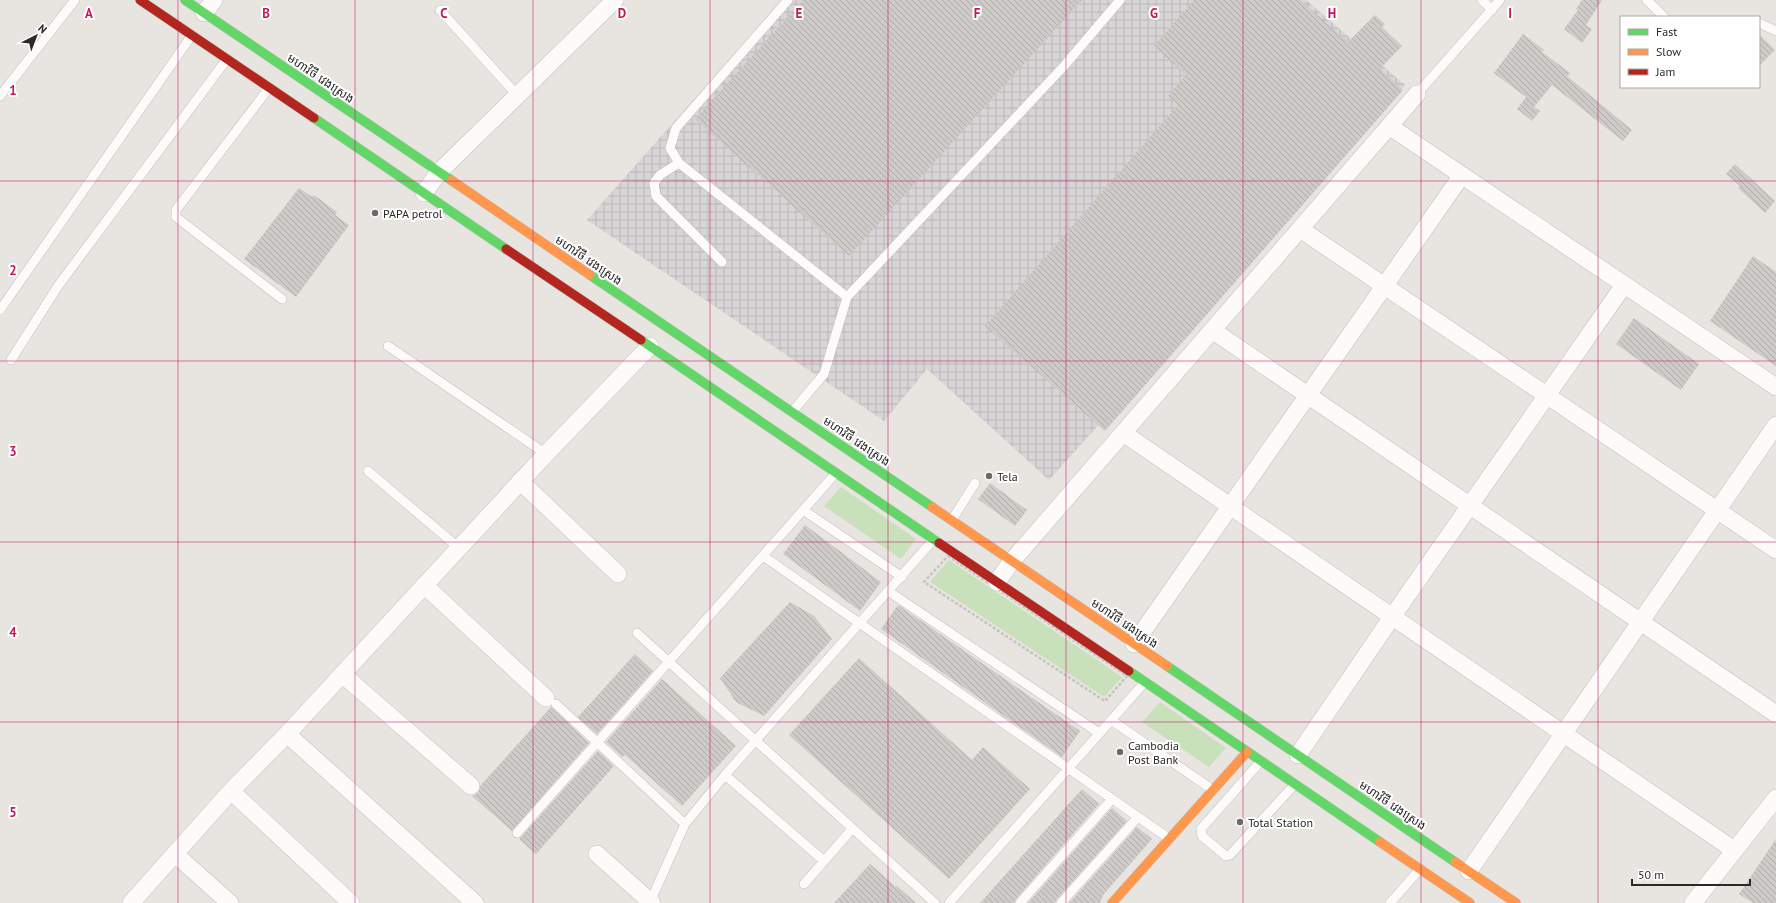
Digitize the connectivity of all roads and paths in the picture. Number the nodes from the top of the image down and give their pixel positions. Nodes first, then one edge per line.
1 (75, 0) edge
2 (140, 0) edge
3 (185, 0) edge
4 (788, 0) edge
5 (1120, 0) edge
6 (1482, 0) edge
7 (1500, 0) edge
8 (1647, 0) edge
9 (612, 1) edge
10 (209, 7) edge
11 (440, 10) dead end
12 (1492, 10) junction
13 (1663, 16) edge
14 (1760, 23) edge
15 (1776, 31) edge
16 (192, 35) junction
17 (228, 59) junction
18 (269, 88) junction
19 (1417, 94) joint
20 (0, 96) edge
21 (518, 96) junction
22 (1389, 126) junction
23 (679, 162) junction
24 (439, 172) junction
25 (1462, 175) junction
26 (424, 193) junction
27 (1300, 229) junction
28 (722, 262) dead end
29 (1624, 285) junction
30 (1385, 286) junction
31 (847, 297) junction
32 (282, 299) dead end
33 (0, 310) edge
34 (1212, 330) junction
35 (388, 346) dead end
36 (650, 346) junction
37 (10, 360) dead end
38 (1776, 387) edge
39 (1547, 395) junction
40 (1308, 396) junction
41 (790, 414) junction
42 (1776, 425) edge
43 (1123, 433) junction
44 (546, 454) junction
45 (368, 471) dead end
46 (836, 473) junction
47 (520, 481) junction
48 (975, 483) dead end
49 (1230, 506) junction
50 (1470, 506) junction
51 (803, 510) junction
52 (1717, 510) junction
53 (952, 520) junction
54 (934, 539) junction
55 (459, 548) junction
56 (1776, 550) edge
57 (762, 556) junction
58 (948, 556) joint
59 (1012, 561) junction
60 (618, 574) dead end
61 (902, 577) junction
62 (997, 582) junction
63 (424, 585) junction
64 (888, 591) junction
65 (1392, 617) junction
66 (1641, 622) junction
67 (860, 624) junction
68 (637, 633) dead end
69 (1134, 644) junction
70 (668, 662) junction
71 (342, 674) junction
72 (1145, 682) junction
73 (551, 701) joint
74 (1776, 714) edge
75 (1111, 720) junction
76 (287, 734) junction
77 (1099, 734) junction
78 (1564, 734) junction
79 (756, 741) junction
80 (598, 742) junction
81 (1247, 752) junction
82 (1298, 755) junction
83 (1261, 761) junction
84 (1068, 768) junction
85 (725, 775) junction
86 (1295, 784) junction
87 (471, 786) dead end
88 (232, 790) junction
89 (1213, 790) junction
90 (1776, 798) edge
91 (1112, 799) junction
92 (1138, 817) junction
93 (685, 824) junction
94 (852, 829) junction
95 (517, 833) dead end
96 (1164, 835) dead end
97 (1734, 850) junction
98 (174, 854) junction
99 (597, 854) dead end
100 (824, 861) junction
101 (1420, 869) junction
102 (1469, 871) junction
103 (804, 884) dead end
104 (1451, 898) edge
105 (132, 903) edge
106 (230, 903) edge
107 (351, 903) edge
108 (475, 903) edge
109 (651, 903) edge
110 (935, 903) edge
111 (949, 903) edge
112 (1020, 903) edge
113 (1061, 903) edge
114 (1112, 903) edge
115 (1390, 903) edge
116 (1470, 903) edge
117 (1516, 903) edge
118 (1692, 903) edge

1 - 20 lane
2 - 16 main road
3 - 10 main road, មហាវិថី វេងស្រេង
4 - 23 lane
5 - 31 lane
6 - 12 lane
7 - 12 lane
8 - 13 lane
9 - 21 street
10 - 24 main road, មហាវិថី វេងស្រេង
11 - 21 lane
12 - 19 lane
14 - 15 lane
16 - 17 main road
16 - 33 lane
17 - 18 main road
17 - 37 lane
18 - 26 main road
18 - 32 lane
19 - 22 street
21 - 24 street
22 - 25 street
22 - 27 street
23 - 28 lane
23 - 31 lane
24 - 26 street
24 - 41 main road, មហាវិថី វេងស្រេង
25 - 29 street
25 - 30 street
26 - 36 main road
27 - 30 street
27 - 34 street
29 - 38 street
29 - 39 street
30 - 39 street
30 - 40 street
31 - 41 lane
34 - 40 street
34 - 43 street
35 - 44 lane
36 - 44 street
36 - 46 main road
39 - 50 street
39 - 52 street
40 - 49 street
40 - 50 street
41 - 53 main road, មហាវិថី វេងស្រេង
42 - 52 street
43 - 49 street
43 - 59 street
44 - 47 street
45 - 55 lane
46 - 51 lane
46 - 54 main road
47 - 55 street
47 - 60 street
48 - 53 lane
49 - 65 street
49 - 69 street
50 - 65 street
50 - 66 street
51 - 57 lane
51 - 61 lane
52 - 56 street
52 - 66 street
53 - 59 main road, មហាវិថី វេងស្រេង
54 - 61 lane
54 - 62 main road
55 - 63 street
57 - 67 lane
57 - 70 lane
58 - 58 path
59 - 62 street
59 - 69 main road, មហាវិថី វេងស្រេង
61 - 64 lane
62 - 72 main road
63 - 71 street
63 - 73 street
64 - 67 lane
64 - 77 lane
65 - 78 street
65 - 82 street
66 - 74 street
66 - 78 street
67 - 79 lane
67 - 84 lane
68 - 70 lane
69 - 82 main road, មហាវិថី វេងស្រេង
70 - 79 lane
70 - 80 lane
71 - 76 street
71 - 87 street
72 - 75 lane
72 - 81 main road
73 - 80 lane
75 - 77 lane
75 - 89 lane
76 - 88 street
76 - 108 street
77 - 84 lane
78 - 97 street
78 - 102 street
79 - 85 lane
79 - 94 lane
80 - 93 lane
80 - 95 lane
81 - 83 main road
81 - 89 main road
82 - 102 main road, មហាវិថី វេងស្រេង
83 - 86 main road
83 - 86 lane
84 - 91 lane
84 - 111 lane
85 - 93 lane
85 - 100 lane
86 - 101 main road
88 - 98 street
88 - 107 street
89 - 114 main road
90 - 97 street
91 - 92 lane
91 - 112 lane
92 - 96 lane
92 - 113 lane
93 - 109 lane
94 - 100 lane
94 - 110 lane
97 - 118 street
98 - 105 street
98 - 106 street
99 - 109 street
100 - 103 lane
101 - 104 main road
101 - 115 lane
102 - 117 main road, មហាវិថី វេងស្រេង
104 - 116 main road

